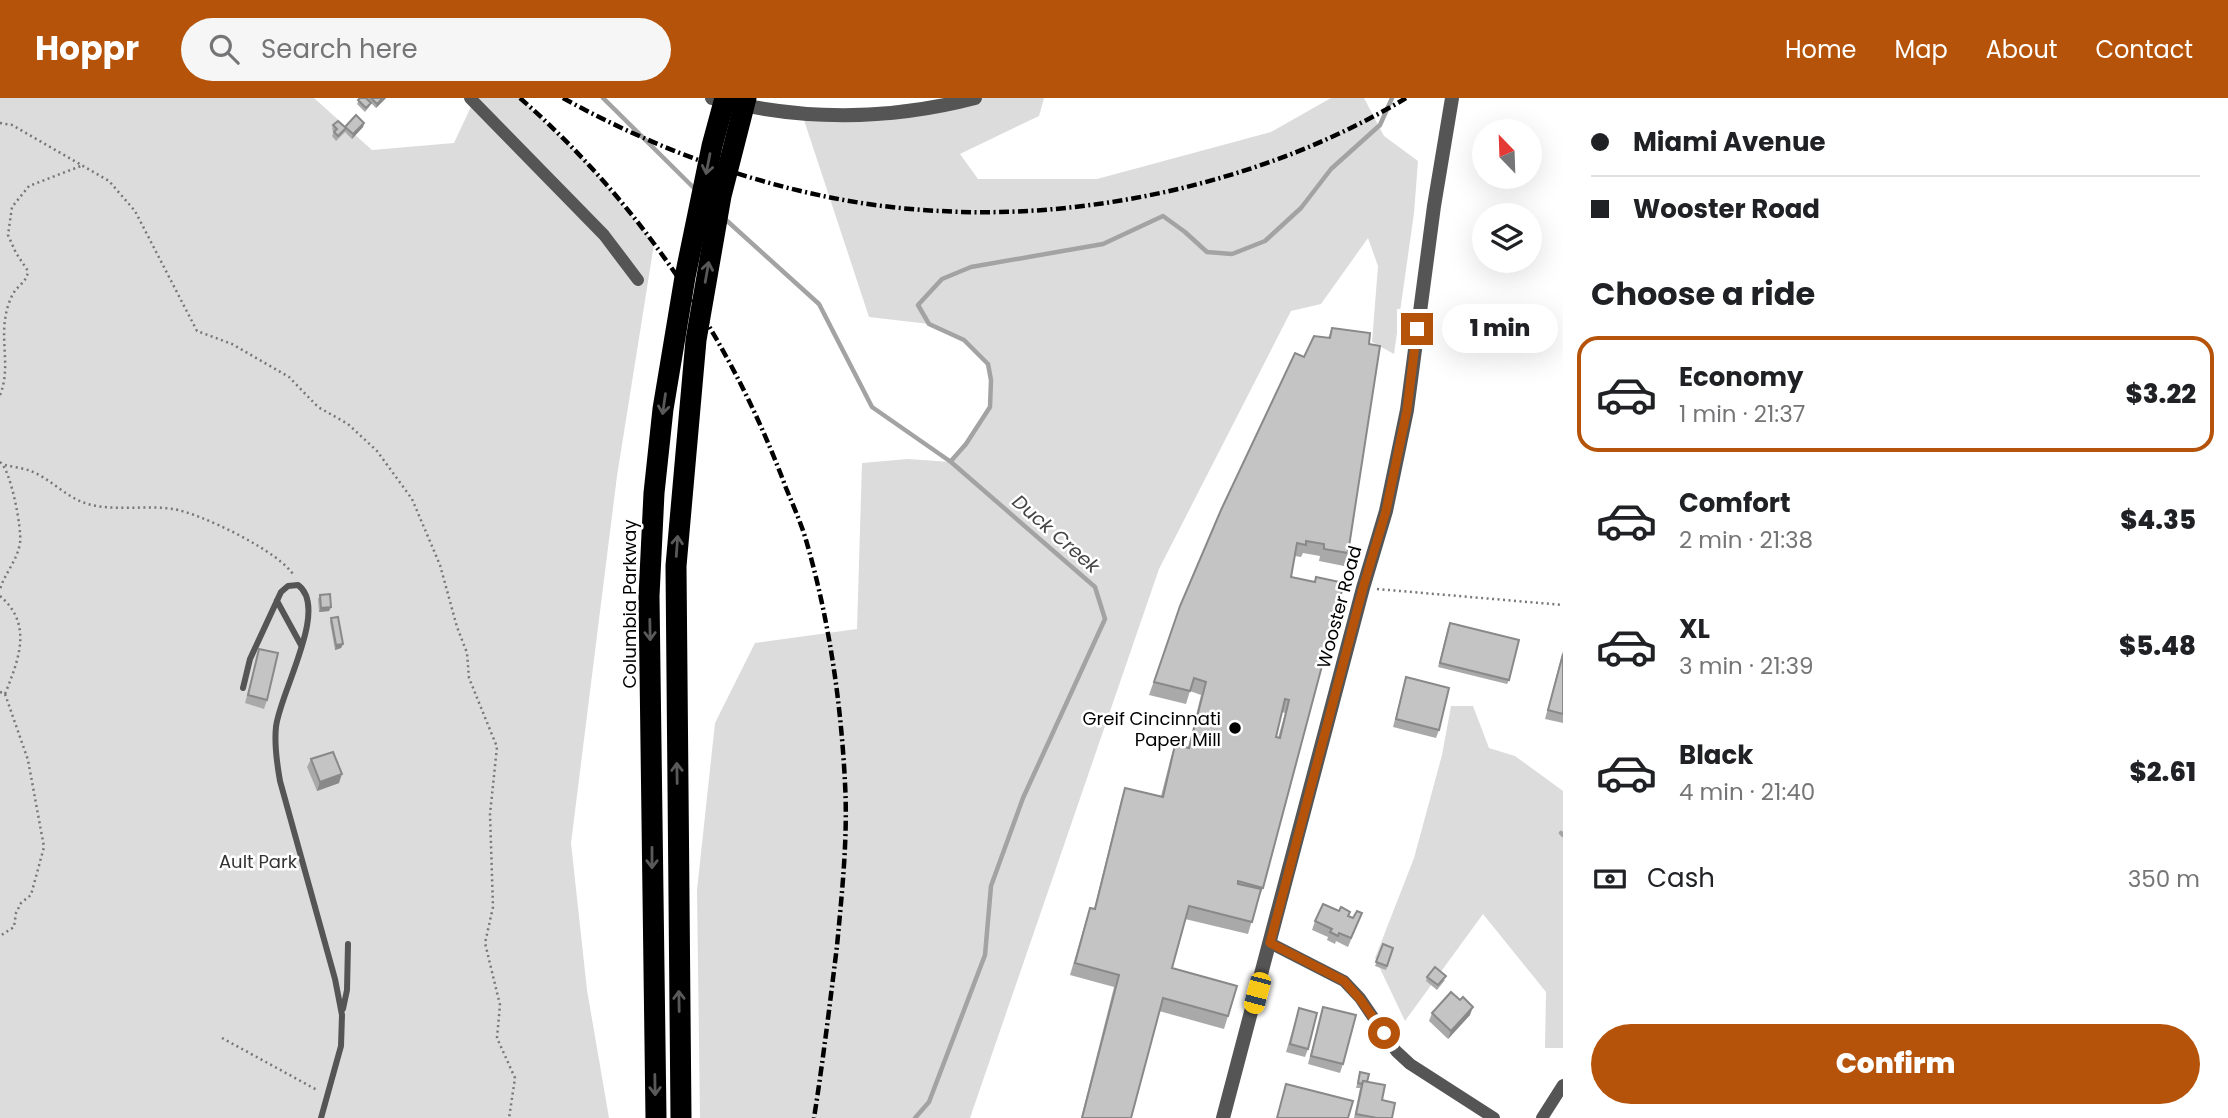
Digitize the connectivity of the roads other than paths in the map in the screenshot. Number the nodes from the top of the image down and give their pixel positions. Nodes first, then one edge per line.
1 (470, 98) edge
2 (712, 98) edge
3 (725, 98) edge
4 (746, 98) edge
5 (975, 98) edge
6 (1452, 98) edge
7 (638, 280) dead end
8 (277, 601) junction
9 (301, 645) junction
10 (243, 688) dead end
11 (1270, 943) junction
12 (348, 944) dead end
13 (342, 1015) junction
14 (1563, 1085) edge
15 (321, 1118) edge
16 (656, 1118) edge
17 (681, 1118) edge
18 (1223, 1118) edge
19 (1494, 1118) edge
20 (1542, 1118) edge

1 - 7 street
2 - 5 street
3 -> 16 highway, Columbia Parkway
17 -> 4 highway
6 - 11 street, Wooster Road
8 - 9 lane
8 - 9 lane
8 - 10 lane
9 - 13 lane
11 - 18 street, Wooster Road
11 - 19 street
12 - 13 lane
13 - 15 lane
14 - 20 street

